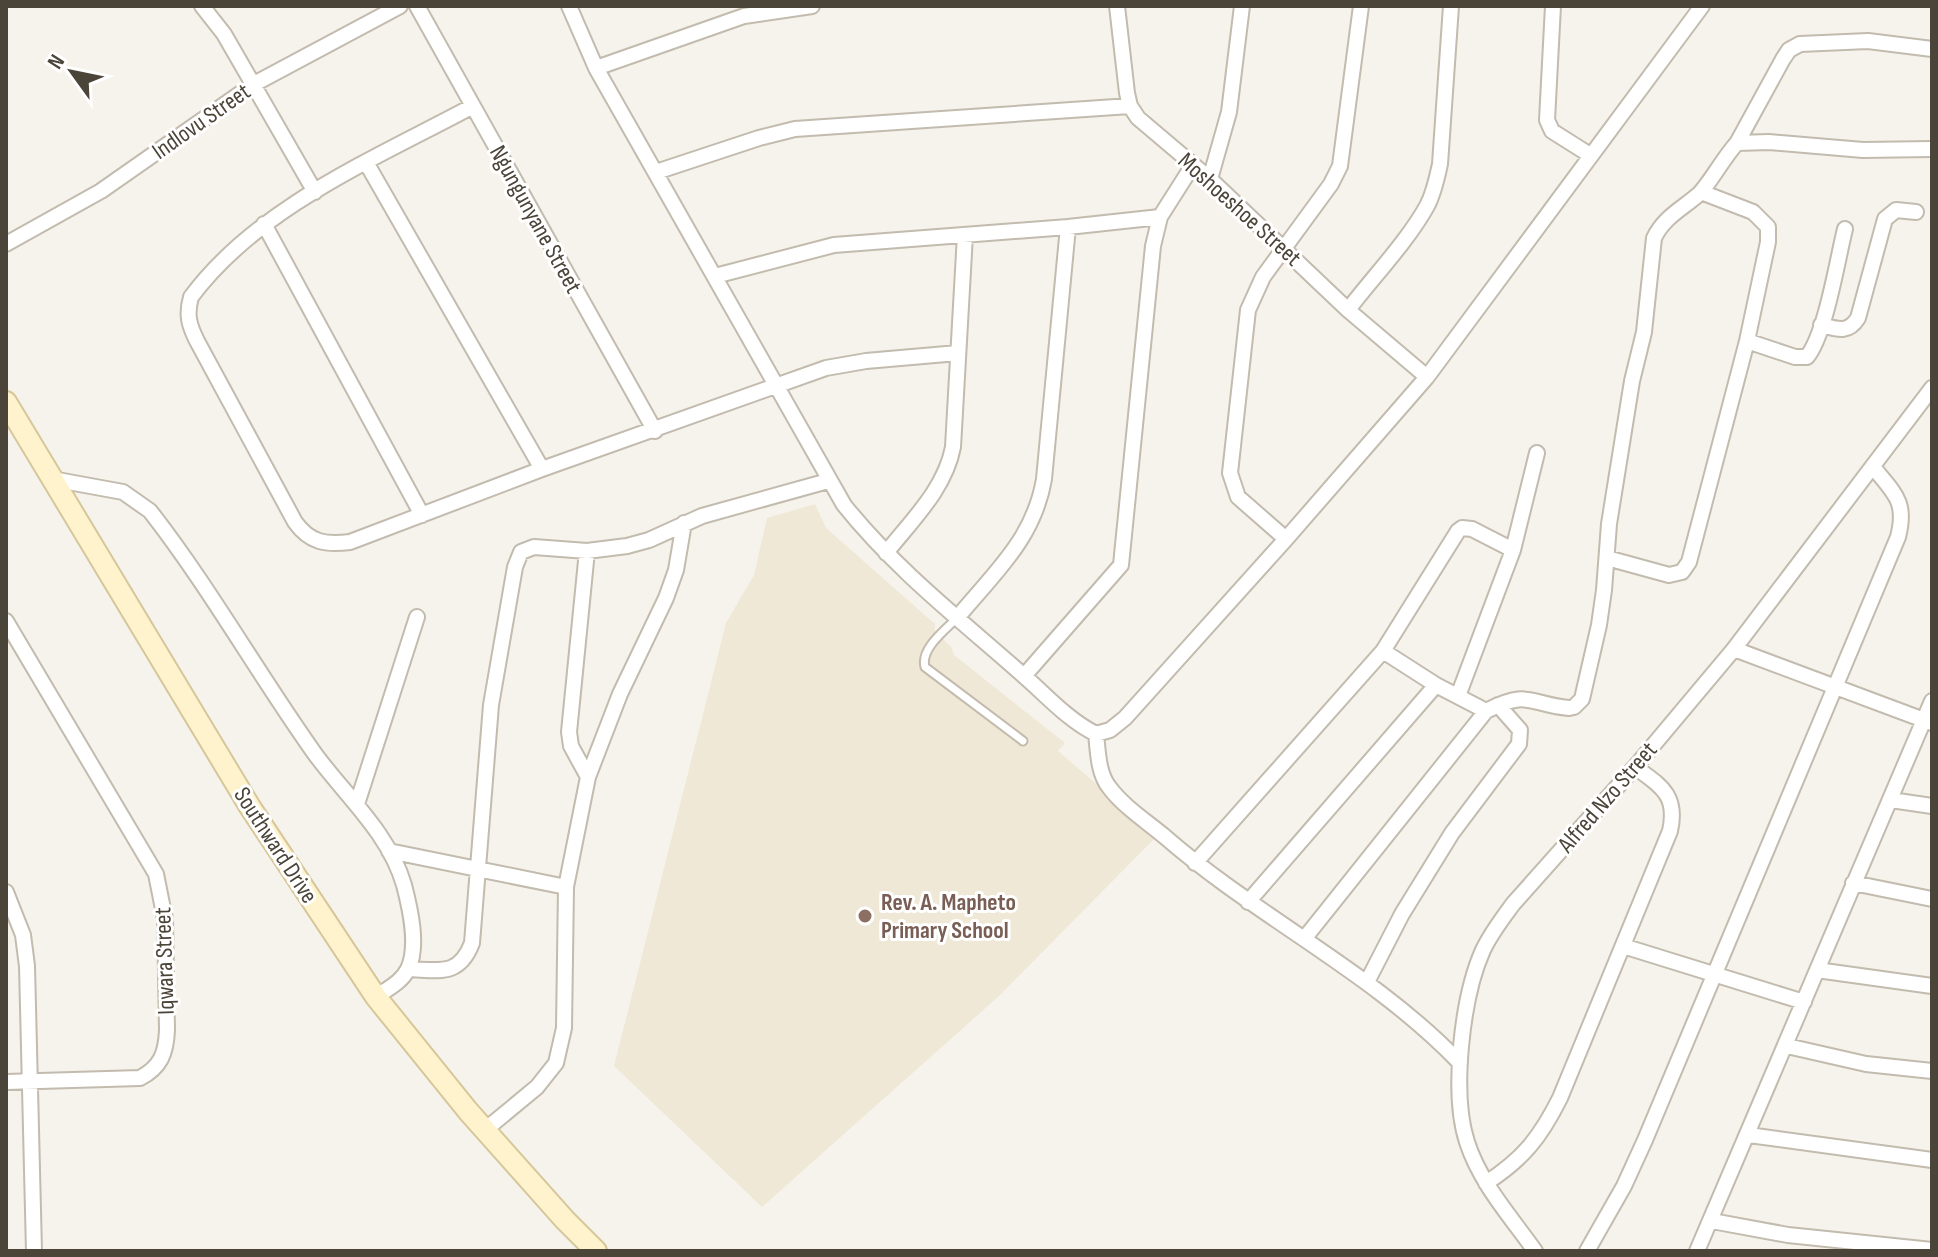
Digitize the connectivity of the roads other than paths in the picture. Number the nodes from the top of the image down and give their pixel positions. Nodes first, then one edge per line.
1 (202, 6) edge
2 (400, 6) edge
3 (417, 6) edge
4 (569, 6) edge
5 (812, 6) edge
6 (1117, 6) edge
7 (1242, 6) edge
8 (1361, 6) edge
9 (1451, 6) edge
10 (1553, 6) edge
11 (1702, 6) edge
12 (1932, 49) edge
13 (596, 68) junction
14 (254, 84) junction
15 (473, 106) junction
16 (1130, 106) junction
17 (1737, 143) junction
18 (1932, 149) edge
19 (1590, 155) junction
20 (367, 164) junction
21 (1193, 165) junction
22 (656, 172) junction
23 (1210, 179) junction
24 (315, 192) junction
25 (1701, 192) junction
26 (1916, 212) dead end
27 (1160, 217) junction
28 (264, 224) junction
29 (1068, 227) junction
30 (1845, 229) dead end
31 (965, 235) junction
32 (6, 244) edge
33 (1285, 248) junction
34 (715, 276) junction
35 (1348, 310) junction
36 (1821, 325) junction
37 (1747, 341) junction
38 (958, 353) junction
39 (1427, 377) junction
40 (777, 388) junction
41 (1932, 388) edge
42 (6, 402) edge
43 (655, 431) junction
44 (1537, 453) dead end
45 (1873, 467) junction
46 (542, 469) junction
47 (52, 479) junction
48 (828, 481) junction
49 (422, 515) junction
50 (684, 523) junction
51 (1286, 539) junction
52 (1513, 550) junction
53 (587, 551) junction
54 (886, 553) junction
55 (1607, 558) junction
56 (417, 617) dead end
57 (957, 618) junction
58 (6, 621) edge
59 (1734, 649) junction
60 (1383, 651) junction
61 (1024, 676) junction
62 (1436, 685) junction
63 (1834, 689) junction
64 (1458, 696) junction
65 (1932, 701) edge
66 (1492, 708) junction
67 (1928, 723) edge
68 (1096, 734) junction
69 (1023, 741) dead end
70 (1635, 767) junction
71 (588, 777) junction
72 (1891, 800) junction
73 (357, 804) junction
74 (1932, 806) edge
75 (389, 851) junction
76 (1195, 863) junction
77 (480, 869) junction
78 (1853, 883) junction
79 (566, 887) junction
80 (6, 892) edge
81 (1932, 899) edge
82 (1248, 902) junction
83 (1304, 939) junction
84 (1623, 946) junction
85 (408, 969) junction
86 (1817, 970) junction
87 (1715, 975) junction
88 (1367, 982) junction
89 (1932, 986) edge
90 (376, 997) junction
91 (1804, 1002) junction
92 (1787, 1046) junction
93 (1460, 1063) junction
94 (1932, 1071) edge
95 (6, 1082) edge
96 (30, 1082) junction
97 (485, 1130) junction
98 (1749, 1135) junction
99 (1932, 1160) edge
100 (1486, 1183) junction
101 (1712, 1221) junction
102 (1932, 1250) edge
103 (34, 1251) edge
104 (596, 1251) edge
105 (1535, 1251) edge
106 (1587, 1251) edge
107 (1697, 1251) edge

1 - 14 street
2 - 14 street, Indlovu Street
3 - 15 street, Ngungunyane Street
4 - 13 street
5 - 13 street
6 - 16 street
7 - 23 street
8 - 33 street
9 - 35 street
10 - 19 street
11 - 19 street
12 - 17 street
13 - 22 street
14 - 24 street
14 - 32 street, Indlovu Street
15 - 20 street
15 - 43 street, Ngungunyane Street
16 - 21 street, Moshoeshoe Street
16 - 22 street
17 - 18 street
17 - 25 street
19 - 39 street
20 - 24 street
20 - 46 street
21 - 23 street, Moshoeshoe Street
21 - 27 street
22 - 34 street
23 - 33 street, Moshoeshoe Street
24 - 28 street
25 - 37 street
25 - 55 street
26 - 36 street
27 - 29 street
27 - 61 street
28 - 49 street
28 - 49 street
29 - 31 street
29 - 57 street
30 - 36 street
31 - 34 street
31 - 38 street
33 - 35 street, Moshoeshoe Street
33 - 51 street
34 - 40 street
35 - 39 street, Moshoeshoe Street
36 - 37 street
37 - 55 street
38 - 40 street
38 - 54 street
39 - 51 street
40 - 43 street
40 - 48 street
41 - 45 street, Alfred Nzo Street
42 - 47 main road, Southward Drive
43 - 46 street
44 - 52 street
45 - 59 street, Alfred Nzo Street
45 - 63 street
46 - 49 street
47 - 73 street
47 - 90 main road, Southward Drive
48 - 50 street
48 - 54 street
50 - 53 street
50 - 71 street
51 - 68 street
52 - 60 street
52 - 64 street
53 - 71 street
53 - 77 street
54 - 57 street
55 - 66 street
56 - 73 street
57 - 61 street
57 - 69 lane
58 - 96 street, Iqwara Street
59 - 63 street
59 - 70 street, Alfred Nzo Street
60 - 62 street
60 - 76 street
61 - 68 street
62 - 64 street
62 - 82 street
63 - 67 street
63 - 87 street
64 - 66 street
65 - 67 street
66 - 83 street
66 - 88 street
67 - 72 street
68 - 76 street
70 - 84 street
70 - 93 street, Alfred Nzo Street
71 - 79 street
72 - 74 street
72 - 78 street
73 - 75 street
75 - 77 street
75 - 85 street
76 - 82 street
77 - 79 street
77 - 85 street
78 - 81 street
78 - 86 street
79 - 97 street
80 - 96 street
82 - 83 street
83 - 88 street
84 - 87 street
84 - 100 street
85 - 90 street
86 - 89 street
86 - 91 street
87 - 91 street
87 - 106 street
88 - 93 street
90 - 97 main road, Southward Drive
91 - 92 street
92 - 94 street
92 - 98 street
93 - 100 street, Alfred Nzo Street
95 - 96 street, Iqwara Street
96 - 103 street
97 - 104 main road, Southward Drive
98 - 99 street
98 - 101 street
100 - 105 street, Alfred Nzo Street
101 - 102 street
101 - 107 street

